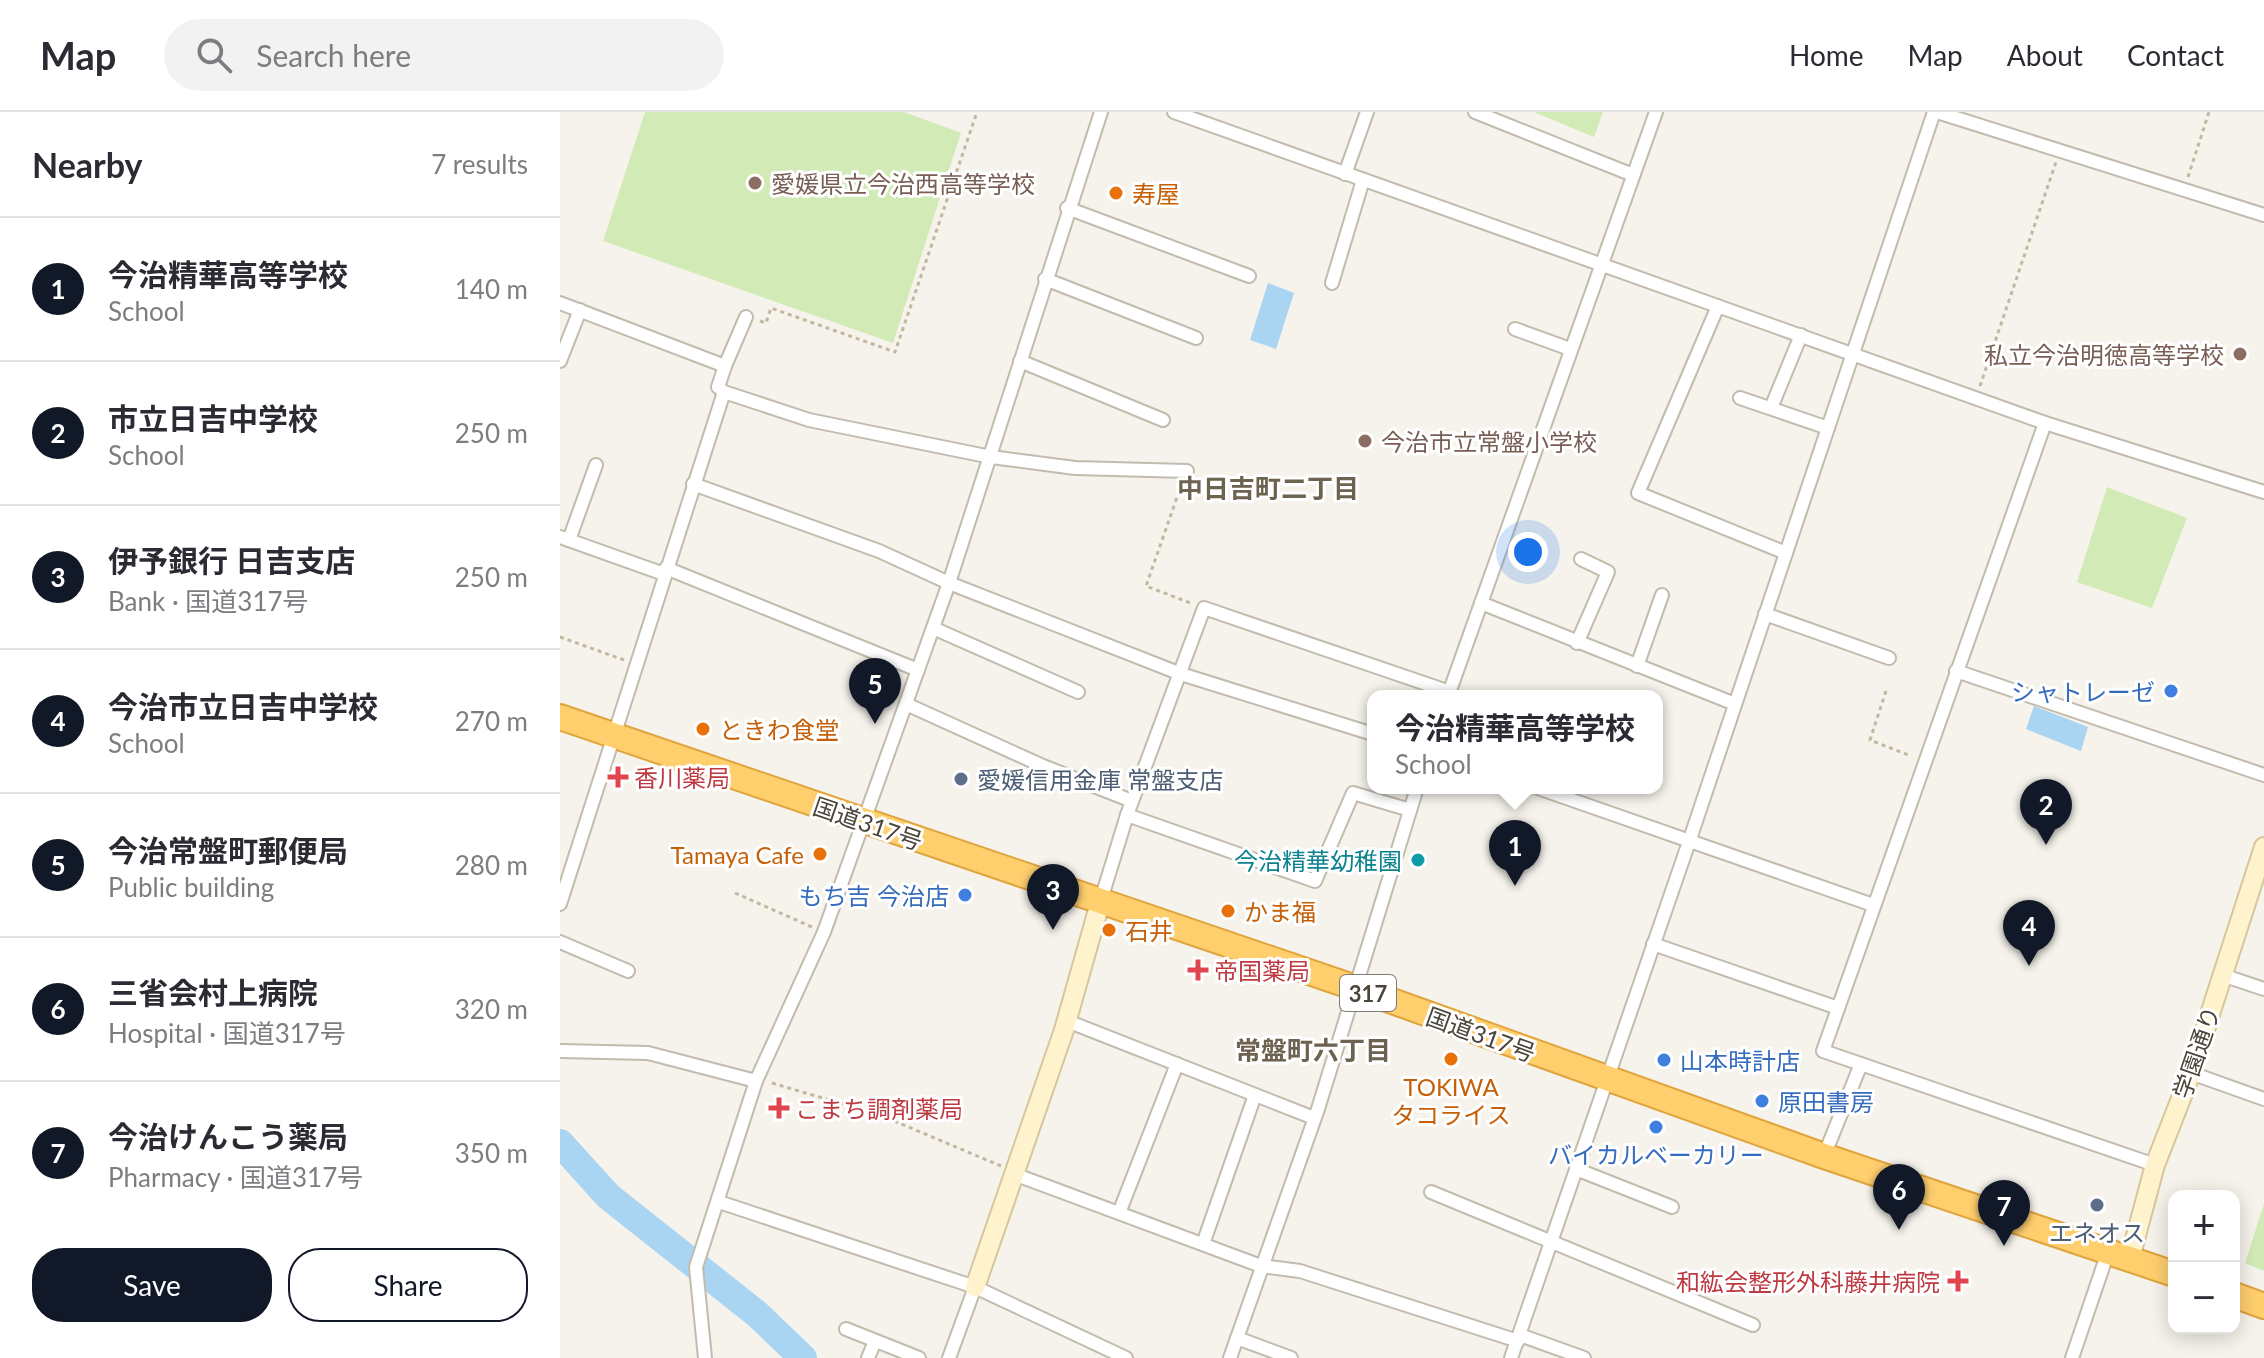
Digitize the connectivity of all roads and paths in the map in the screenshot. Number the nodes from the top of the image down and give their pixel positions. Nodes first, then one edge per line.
1 (977, 112) edge
2 (1101, 112) edge
3 (1174, 112) edge
4 (1367, 112) edge
5 (1475, 112) edge
6 (1656, 112) edge
7 (1935, 112) edge
8 (2209, 112) edge
9 (2059, 151) junction
10 (1345, 174) junction
11 (1633, 175) junction
12 (1363, 180) junction
13 (2184, 191) junction
14 (1067, 208) junction
15 (2264, 215) edge
16 (1600, 266) junction
17 (1249, 276) dead end
18 (1045, 279) junction
19 (1332, 283) dead end
20 (560, 303) edge
21 (1718, 306) junction
22 (580, 310) junction
23 (746, 317) joint
24 (1515, 329) dead end
25 (1801, 335) junction
26 (1196, 338) dead end
27 (1570, 349) junction
28 (1854, 353) junction
29 (560, 361) edge
30 (1020, 361) junction
31 (725, 366) junction
32 (724, 392) junction
33 (1740, 398) dead end
34 (1977, 398) junction
35 (1771, 408) junction
36 (1163, 420) dead end
37 (2045, 423) junction
38 (1828, 428) junction
39 (991, 457) junction
40 (596, 465) dead end
41 (1187, 471) joint
42 (693, 484) junction
43 (2264, 492) edge
44 (565, 538) edge
45 (1786, 553) junction
46 (1581, 559) dead end
47 (665, 571) junction
48 (949, 583) junction
49 (1662, 595) dead end
50 (1481, 603) junction
51 (1204, 608) junction
52 (1765, 614) junction
53 (933, 628) junction
54 (560, 637) edge
55 (1577, 643) junction
56 (1889, 658) dead end
57 (636, 664) junction
58 (1637, 666) junction
59 (918, 670) junction
60 (1956, 671) junction
61 (1181, 674) junction
62 (1438, 690) edge
63 (1450, 690) edge
64 (1886, 691) dead end
65 (1078, 692) dead end
66 (906, 704) junction
67 (1735, 704) junction
68 (560, 717) edge
69 (1367, 732) edge
70 (613, 735) junction
71 (1924, 761) junction
72 (2264, 775) edge
73 (1415, 794) edge
74 (1556, 794) edge
75 (1132, 801) junction
76 (1410, 810) junction
77 (1127, 815) junction
78 (864, 821) junction
79 (1690, 839) junction
80 (2264, 847) edge
81 (735, 893) dead end
82 (1100, 903) junction
83 (560, 904) edge
84 (1873, 905) junction
85 (824, 932) junction
86 (560, 942) edge
87 (1653, 944) junction
88 (628, 971) dead end
89 (2222, 975) junction
90 (1353, 987) junction
91 (2264, 989) edge
92 (1838, 1008) junction
93 (1067, 1021) junction
94 (560, 1051) edge
95 (1177, 1064) junction
96 (1861, 1064) junction
97 (2191, 1073) junction
98 (1606, 1079) junction
99 (756, 1081) junction
100 (1255, 1095) junction
101 (2264, 1099) edge
102 (1314, 1118) junction
103 (1824, 1156) junction
104 (2155, 1165) junction
105 (1576, 1169) junction
106 (1015, 1173) junction
107 (1431, 1192) dead end
108 (719, 1202) junction
109 (1672, 1207) dead end
110 (1119, 1213) junction
111 (1550, 1241) junction
112 (1203, 1244) junction
113 (2119, 1255) junction
114 (1261, 1266) junction
115 (2168, 1272) edge
116 (975, 1287) junction
117 (2240, 1297) edge
118 (2264, 1306) edge
119 (1753, 1325) dead end
120 (846, 1329) dead end
121 (1237, 1338) junction
122 (1519, 1338) junction
123 (875, 1341) junction
124 (705, 1358) edge
125 (868, 1358) edge
126 (919, 1358) edge
127 (949, 1358) edge
128 (1126, 1358) edge
129 (1230, 1358) edge
130 (1291, 1358) edge
131 (1511, 1358) edge
132 (1584, 1358) edge
133 (2072, 1358) edge

1 - 23 path
2 - 14 street
3 - 10 street
4 - 10 street
5 - 11 street
6 - 11 street
7 - 9 street
7 - 28 street
8 - 13 path
9 - 13 street
9 - 34 path
10 - 12 street
11 - 16 street
12 - 16 street
12 - 19 street
13 - 15 street
14 - 17 street
14 - 18 street
16 - 21 street
16 - 27 street
18 - 26 street
18 - 30 street
20 - 22 street
21 - 25 street
21 - 45 street
22 - 29 street
22 - 31 street
23 - 31 street
24 - 27 street
25 - 28 street
25 - 35 street
27 - 50 street
28 - 34 street
28 - 38 street
30 - 36 street
30 - 39 street
31 - 32 street
32 - 39 street
32 - 42 street
33 - 35 street
34 - 37 street
35 - 38 street
37 - 43 street
37 - 60 street
38 - 45 street
39 - 41 street
39 - 48 street
40 - 44 street
41 - 51 path
42 - 47 street
42 - 48 street
44 - 47 street
45 - 52 street
46 - 55 street
47 - 57 street
47 - 59 street
48 - 53 street
48 - 61 street
49 - 58 street
50 - 55 street
50 - 63 street
51 - 61 street
51 - 62 street
52 - 56 street
52 - 67 street
53 - 59 street
53 - 65 street
54 - 57 path
55 - 58 street
57 - 70 street
58 - 67 street
59 - 66 street
60 - 71 street
60 - 72 street
61 - 69 street
61 - 75 street
64 - 71 path
66 - 75 street
66 - 78 street
67 - 79 street
68 - 70 highway, 国道317号 / 317
70 - 78 highway, 国道317号 / 317
70 - 83 street
71 - 84 street
73 - 76 street
74 - 79 street
75 - 77 street
76 - 77 street
76 - 90 street
77 - 82 street
78 - 82 highway, 国道317号 / 317
78 - 85 street
79 - 84 street
79 - 87 street
80 - 89 street, 学園通り
81 - 85 path
82 - 90 highway, 国道317号 / 317
82 - 93 street
84 - 92 street
85 - 99 street
86 - 88 street
87 - 92 street
87 - 98 street
89 - 91 street
89 - 97 street, 学園通り
90 - 98 highway, 国道317号 / 317
90 - 102 street
92 - 96 street
93 - 95 street
93 - 106 street
94 - 99 street
95 - 100 street
95 - 110 street
96 - 103 street
96 - 104 street
97 - 101 street
97 - 104 street, 学園通り
98 - 103 highway, 国道317号 / 317
98 - 105 street
99 - 106 path
99 - 108 street
100 - 102 street
100 - 112 street
102 - 114 street
103 - 113 highway, 国道317号 / 317
104 - 113 street, 学園通り
105 - 109 street
105 - 111 street
106 - 110 street
106 - 116 street
107 - 111 street
108 - 116 street
108 - 124 street
110 - 112 street
111 - 119 street
111 - 122 street
112 - 114 street
113 - 115 highway, 国道317号 / 317
113 - 133 street
114 - 121 street
114 - 122 street
116 - 127 street
116 - 128 street
117 - 118 highway
120 - 123 street
121 - 129 street
121 - 130 street
122 - 131 street
122 - 132 street
123 - 125 street
123 - 126 street

